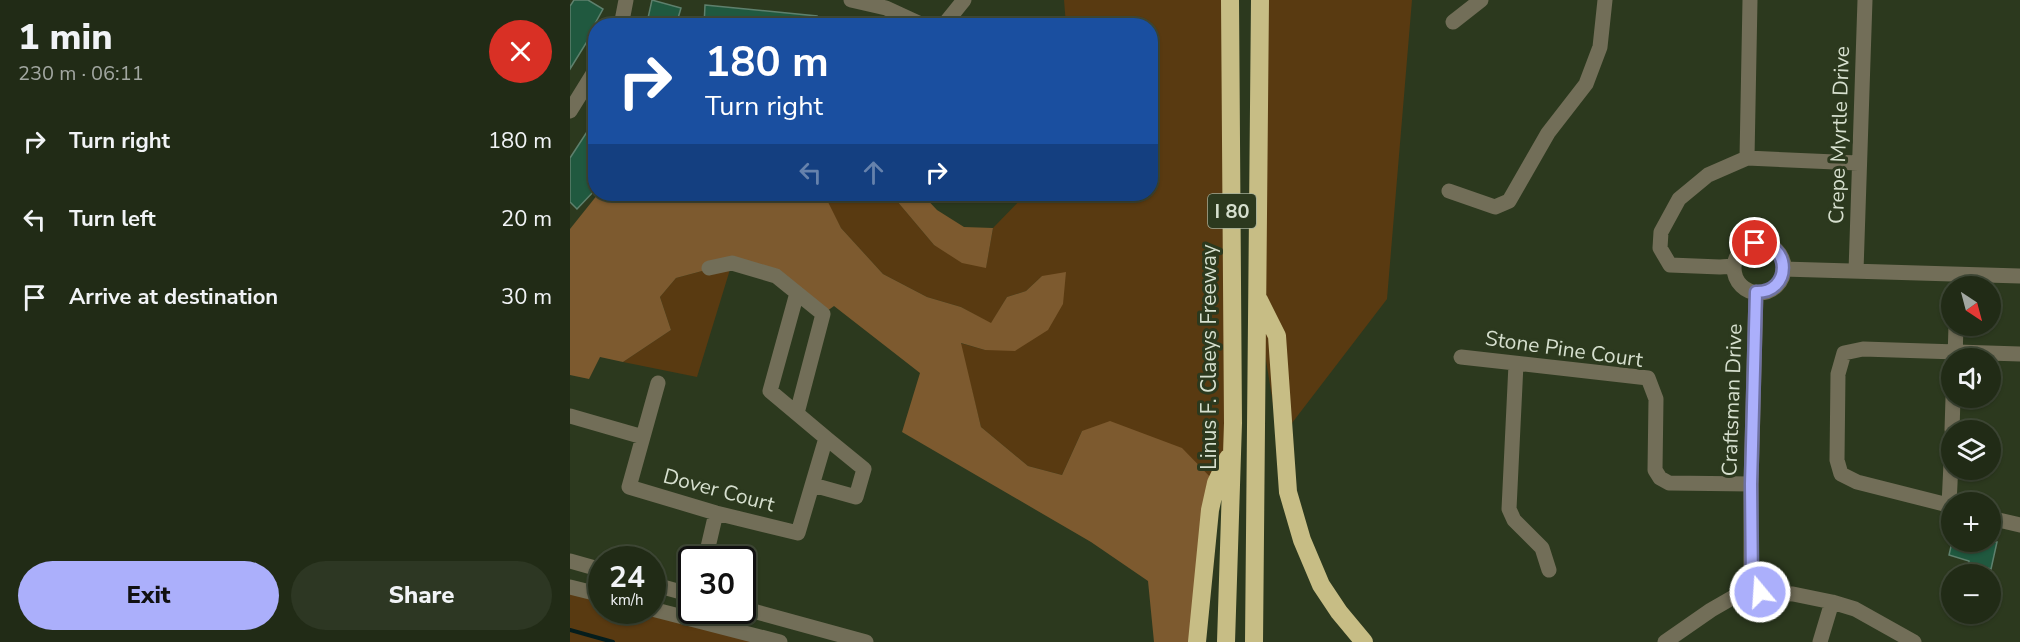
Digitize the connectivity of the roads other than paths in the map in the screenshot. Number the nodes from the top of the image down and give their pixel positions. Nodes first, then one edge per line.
1 (626, 0) edge
2 (851, 0) edge
3 (964, 0) edge
4 (1230, 0) edge
5 (1260, 0) edge
6 (1482, 0) edge
7 (1605, 0) edge
8 (1750, 0) edge
9 (1865, 0) edge
10 (623, 18) edge
11 (908, 18) edge
12 (949, 18) edge
13 (1453, 22) dead end
14 (588, 82) edge
15 (570, 111) edge
16 (1747, 158) junction
17 (1858, 163) junction
18 (1449, 190) dead end
19 (1734, 266) junction
20 (709, 268) dead end
21 (1783, 269) junction
22 (1856, 271) junction
23 (2020, 276) edge
24 (2001, 277) edge
25 (1941, 279) edge
26 (1756, 292) junction
27 (797, 293) junction
28 (1256, 295) junction
29 (1941, 354) edge
30 (2001, 354) edge
31 (2020, 354) edge
32 (1461, 357) dead end
33 (1516, 364) junction
34 (658, 383) dead end
35 (797, 413) junction
36 (570, 416) edge
37 (643, 437) junction
38 (826, 438) junction
39 (1231, 451) junction
40 (1751, 484) junction
41 (813, 485) junction
42 (1941, 504) edge
43 (717, 513) junction
44 (2001, 521) edge
45 (2020, 525) edge
46 (709, 546) edge
47 (570, 561) edge
48 (588, 566) edge
49 (1549, 570) dead end
50 (570, 587) edge
51 (1752, 587) junction
52 (588, 592) edge
53 (1832, 602) junction
54 (756, 612) edge
55 (721, 624) edge
56 (780, 642) edge
57 (866, 642) edge
58 (1197, 642) edge
59 (1226, 642) edge
60 (1254, 642) edge
61 (1364, 642) edge
62 (1665, 642) edge
63 (1820, 642) edge
64 (1914, 642) edge

1 - 10 street
2 - 11 street
3 - 12 street
4 - 39 highway, Linus F. Claeys Freeway / I 80
5 - 28 highway, I 80
6 - 13 street
7 - 18 street
8 - 16 street
9 - 17 street, Crepe Myrtle Drive
14 - 15 street
16 - 17 street
16 - 19 street
17 - 22 street, Crepe Myrtle Drive
19 - 21 street
19 - 26 street
20 - 27 street
21 - 22 street
21 - 26 street
22 - 25 street
23 - 24 street
26 - 40 street, Craftsman Drive
27 - 35 street
27 - 35 street
28 - 60 highway, I 80
28 - 61 highway
29 - 42 street
30 - 31 street
32 - 33 street, Stone Pine Court
33 - 40 street, Stone Pine Court
33 - 49 street
34 - 37 street
35 - 38 street
36 - 37 street
37 - 43 street, Dover Court
38 - 41 street
38 - 41 street
39 - 58 highway
39 - 59 highway, Linus F. Claeys Freeway / I 80
40 - 51 street, Craftsman Drive
41 - 43 street, Dover Court
43 - 46 street
44 - 45 street
47 - 48 street
50 - 52 street
51 - 53 street
51 - 62 street
53 - 63 street
53 - 64 street
54 - 57 street
55 - 56 street

